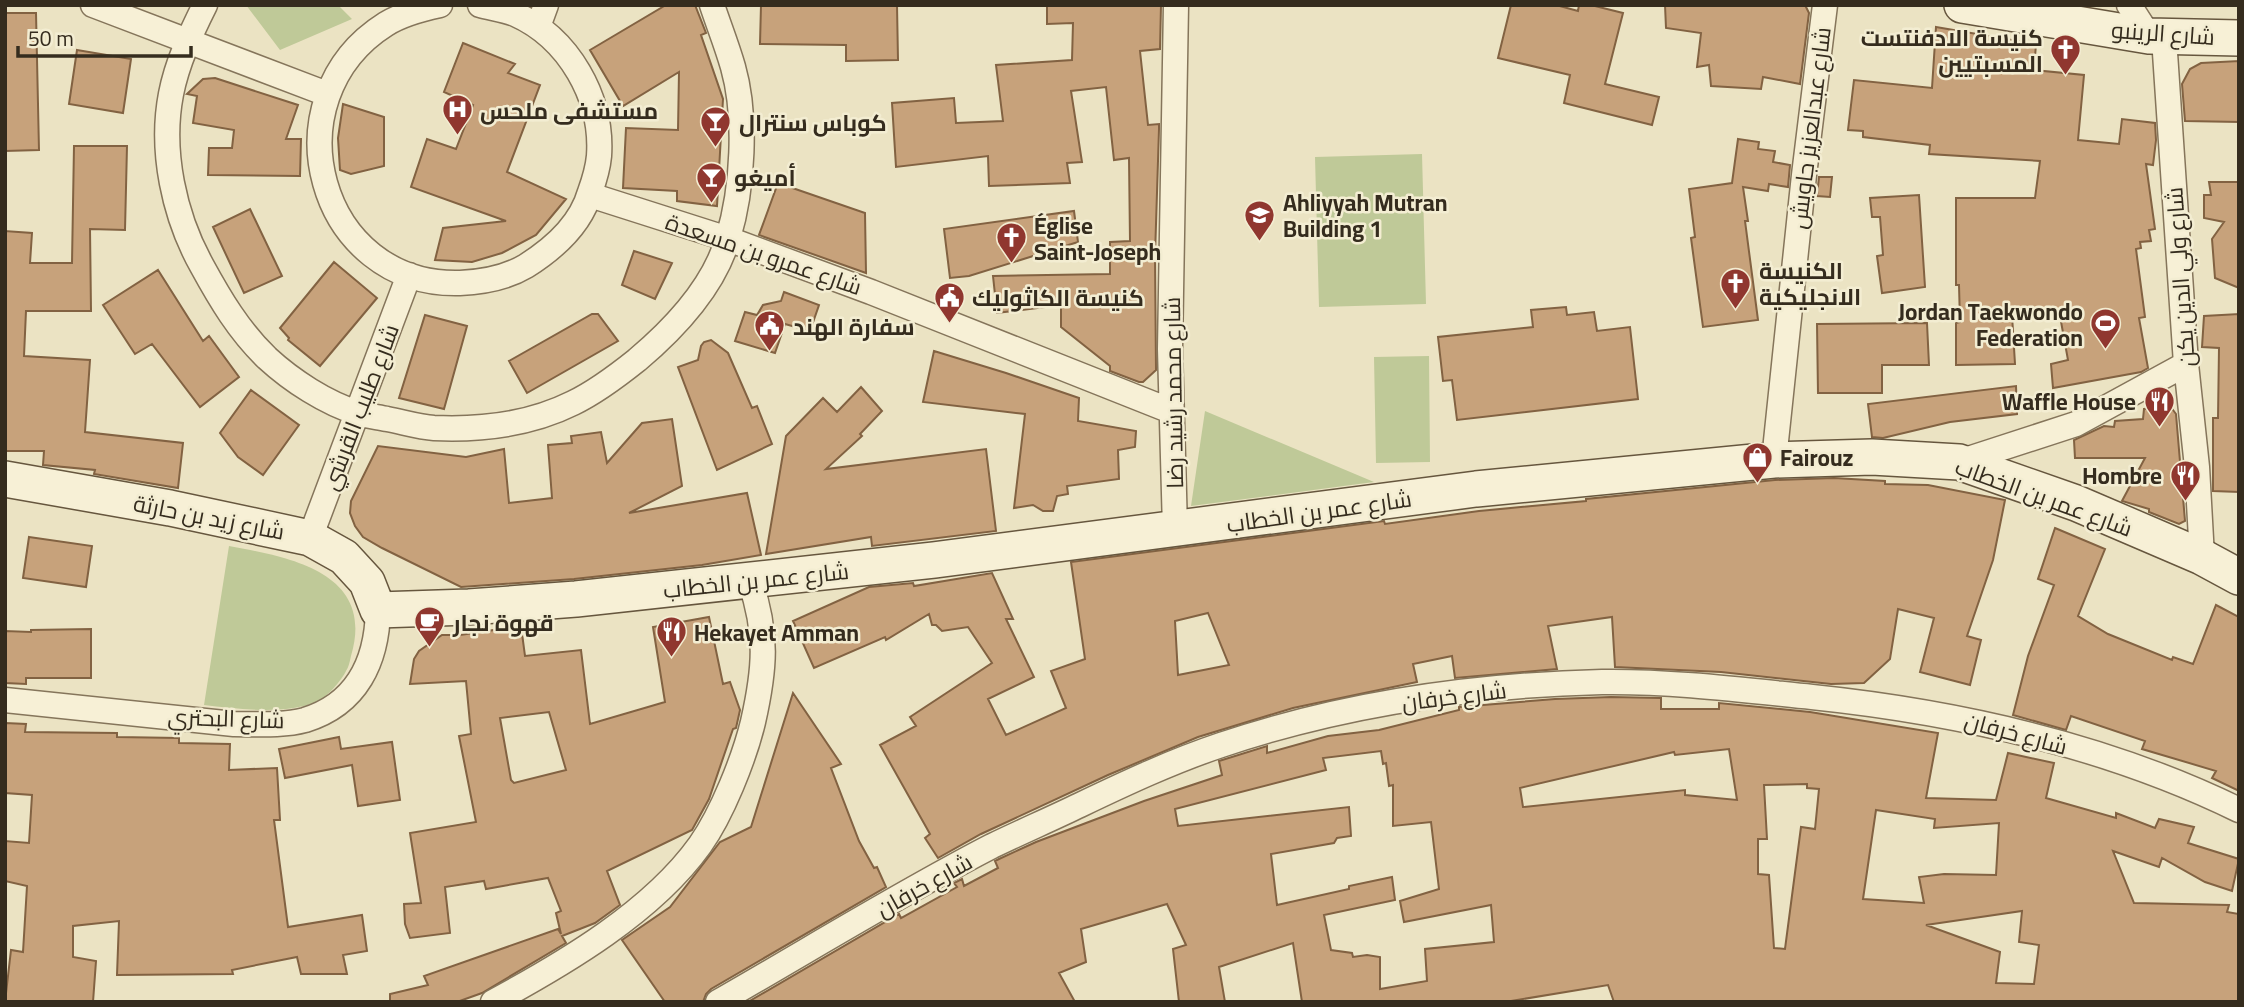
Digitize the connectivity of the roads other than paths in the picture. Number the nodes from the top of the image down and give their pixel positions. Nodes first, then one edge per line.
1 (93, 5) edge
2 (205, 5) edge
3 (440, 5) edge
4 (480, 5) edge
5 (712, 5) edge
6 (1176, 5) edge
7 (1825, 5) edge
8 (1962, 5) edge
9 (2129, 5) edge
10 (515, 9) edge
11 (542, 16) edge
12 (2156, 37) junction
13 (2239, 38) edge
14 (187, 42) junction
15 (327, 94) junction
16 (590, 195) junction
17 (728, 239) junction
18 (409, 275) junction
19 (2186, 364) junction
20 (1171, 411) junction
21 (358, 413) junction
22 (1774, 460) junction
23 (1959, 462) junction
24 (5, 480) edge
25 (1175, 530) junction
26 (310, 538) junction
27 (2202, 557) junction
28 (2239, 577) edge
29 (750, 581) junction
30 (378, 610) junction
31 (5, 701) edge
32 (2239, 810) edge
33 (493, 1002) edge
34 (718, 1002) edge

1 - 14 street
2 - 14 street
3 - 15 street
4 - 10 street
5 - 17 street
6 - 20 street, شارع محمد رشيد رضا
7 - 22 street, شارع عبدالعزيز جاويش
8 - 12 street, شارع الرينبو
9 - 12 street
10 - 11 street
11 - 16 street
12 - 13 street, شارع الرينبو
12 - 19 street, شارع ولي الدين يكن
14 - 15 street
14 - 21 street
15 - 18 street
16 - 17 street, شارع عمرو بن مسعدة
16 - 18 street
17 - 20 street, شارع عمرو بن مسعدة
17 - 21 street
18 - 21 street, شارع طليب القرشي
19 - 23 street
19 - 27 street, شارع ولي الدين يكن
20 - 25 street, شارع محمد رشيد رضا
21 - 26 street, شارع طليب القرشي
22 - 23 street, شارع عمر بن الخطاب
22 - 25 street, شارع عمر بن الخطاب
23 - 27 street, شارع عمر بن الخطاب
24 - 26 street, شارع زيد بن حارثة
25 - 29 street, شارع عمر بن الخطاب
26 - 30 street, شارع زيد بن حارثة
27 - 28 street, شارع عمر بن الخطاب
29 - 30 street, شارع عمر بن الخطاب
29 - 33 street
30 - 31 street, شارع البحتري
32 - 34 street, شارع خرفان

